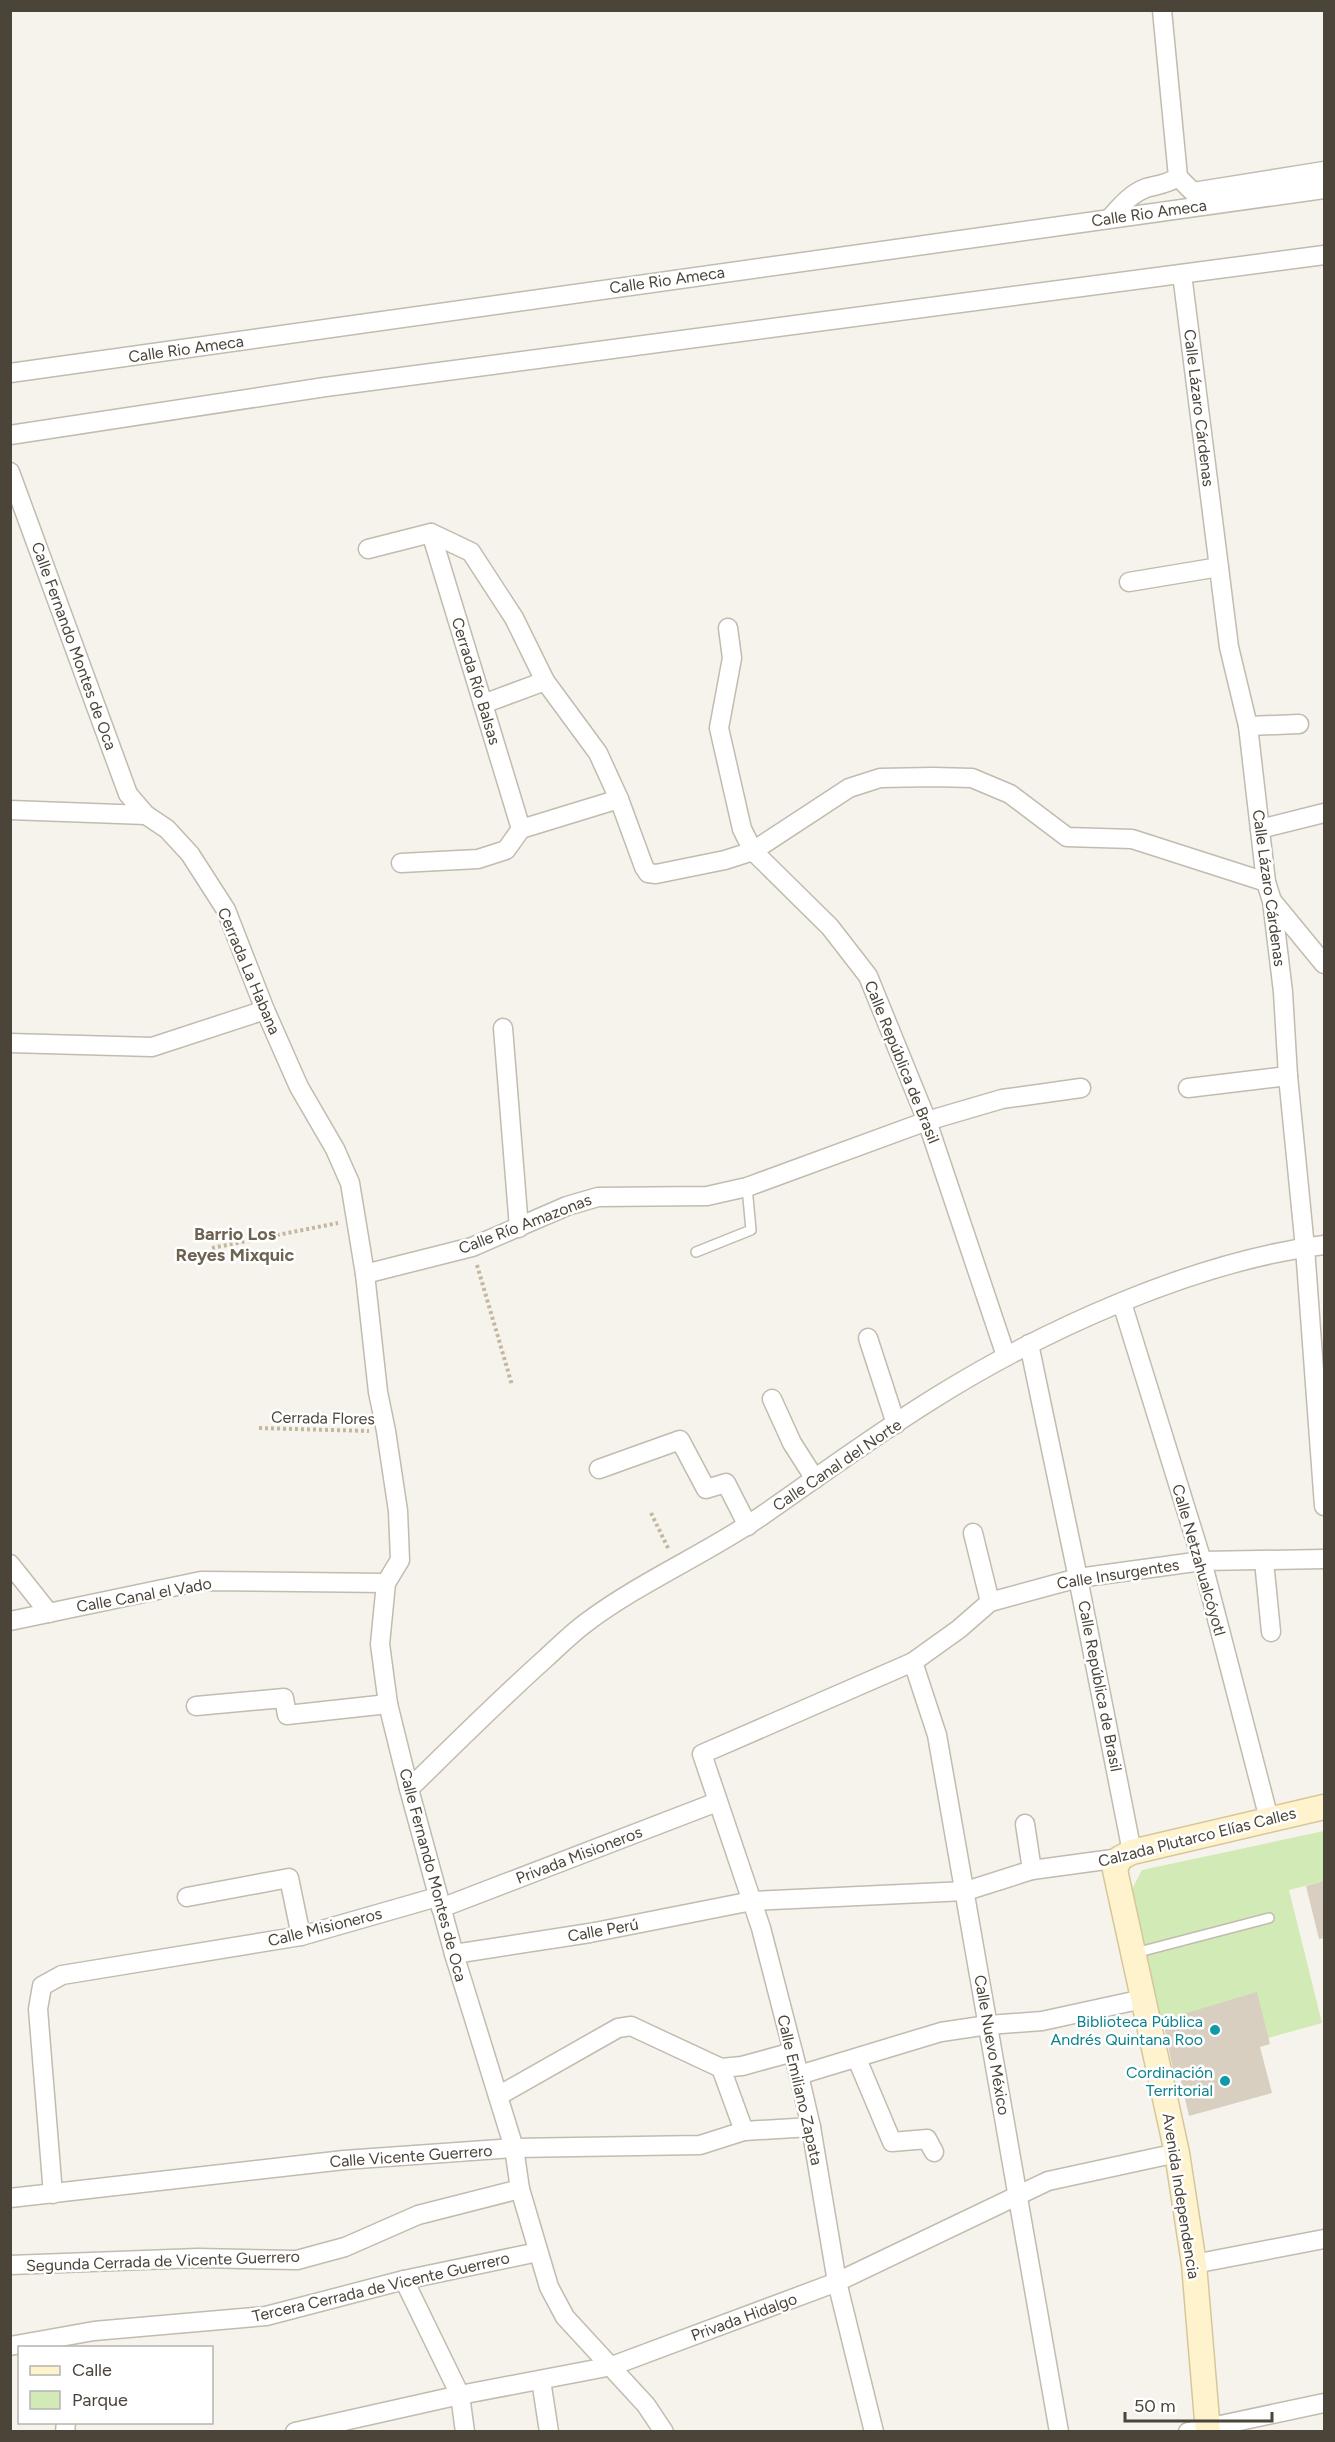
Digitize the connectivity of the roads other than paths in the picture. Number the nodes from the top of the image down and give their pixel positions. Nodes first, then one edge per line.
1 (1162, 10) edge
2 (1324, 171) edge
3 (1178, 177) junction
4 (1324, 189) edge
5 (1109, 219) junction
6 (1324, 255) edge
7 (1182, 274) junction
8 (10, 373) edge
9 (10, 435) edge
10 (10, 472) edge
11 (431, 532) junction
12 (368, 549) dead end
13 (1219, 567) junction
14 (1129, 582) dead end
15 (728, 628) dead end
16 (545, 681) junction
17 (483, 704) junction
18 (1299, 724) dead end
19 (1248, 726) junction
20 (619, 799) junction
21 (10, 810) edge
22 (1324, 813) edge
23 (146, 815) junction
24 (522, 829) junction
25 (1260, 830) junction
26 (753, 851) junction
27 (401, 863) dead end
28 (1266, 882) junction
29 (1272, 901) junction
30 (1324, 964) edge
31 (265, 1010) junction
32 (503, 1028) dead end
33 (10, 1043) edge
34 (1288, 1076) junction
35 (1081, 1088) dead end
36 (1188, 1088) dead end
37 (927, 1120) junction
38 (747, 1188) junction
39 (519, 1228) junction
40 (1324, 1245) edge
41 (1305, 1248) junction
42 (696, 1251) dead end
43 (365, 1274) junction
44 (1122, 1303) junction
45 (868, 1338) dead end
46 (1029, 1344) junction
47 (1006, 1356) junction
48 (772, 1399) dead end
49 (896, 1424) junction
50 (599, 1469) dead end
51 (815, 1479) junction
52 (1324, 1506) edge
53 (748, 1526) junction
54 (973, 1533) dead end
55 (1324, 1559) edge
56 (1202, 1561) junction
57 (1264, 1561) junction
58 (10, 1564) edge
59 (1078, 1578) junction
60 (386, 1583) junction
61 (990, 1602) junction
62 (49, 1613) junction
63 (10, 1621) edge
64 (1271, 1632) dead end
65 (913, 1662) junction
66 (388, 1704) junction
67 (196, 1706) dead end
68 (702, 1754) joint
69 (409, 1789) junction
70 (717, 1802) junction
71 (1324, 1807) edge
72 (1269, 1819) junction
73 (1025, 1824) dead end
74 (1126, 1855) junction
75 (1032, 1870) junction
76 (966, 1891) junction
77 (187, 1897) dead end
78 (752, 1901) junction
79 (439, 1903) junction
80 (1269, 1918) dead end
81 (301, 1936) junction
82 (1133, 1953) junction
83 (454, 1954) junction
84 (1143, 1999) junction
85 (988, 2025) junction
86 (793, 2052) junction
87 (857, 2059) junction
88 (721, 2068) junction
89 (799, 2075) junction
90 (498, 2096) junction
91 (811, 2127) junction
92 (744, 2131) junction
93 (514, 2148) junction
94 (934, 2152) dead end
95 (1177, 2153) junction
96 (520, 2188) junction
97 (53, 2194) junction
98 (1018, 2196) junction
99 (10, 2198) edge
100 (1324, 2240) edge
101 (538, 2252) junction
102 (1194, 2264) junction
103 (10, 2265) edge
104 (404, 2280) junction
105 (837, 2283) junction
106 (96, 2339) edge
107 (10, 2346) edge
108 (612, 2366) junction
109 (541, 2380) junction
110 (460, 2395) junction
111 (1324, 2403) edge
112 (1201, 2431) edge
113 (295, 2432) edge
114 (465, 2432) edge
115 (549, 2432) edge
116 (664, 2432) edge
117 (874, 2432) edge
118 (1059, 2432) edge

1 - 3 street
2 - 3 street
3 - 5 street
4 - 5 street, Calle Rio Ameca
5 - 8 street, Calle Rio Ameca
6 - 7 street
7 - 9 street
7 - 13 street, Calle Lázaro Cárdenas
10 - 23 street, Calle Fernando Montes de Oca
11 - 12 street
11 - 16 street
11 - 17 street, Cerrada Río Balsas
13 - 14 street
13 - 19 street, Calle Lázaro Cárdenas
15 - 26 street, Calle República de Brasil
16 - 17 street
16 - 20 street
17 - 24 street, Cerrada Río Balsas
18 - 19 street
19 - 25 street, Calle Lázaro Cárdenas
20 - 24 street
20 - 26 street
21 - 23 street
22 - 25 street
23 - 31 street, Cerrada La Habana
24 - 27 street
25 - 28 street, Calle Lázaro Cárdenas
26 - 28 street
26 - 37 street, Calle República de Brasil
28 - 29 street, Calle Lázaro Cárdenas
29 - 30 street
29 - 34 street, Calle Lázaro Cárdenas
31 - 33 street
31 - 43 street, Cerrada La Habana
32 - 39 street
34 - 36 street
34 - 41 street, Calle Lázaro Cárdenas
35 - 37 street, Calle Río Amazonas
37 - 38 street, Calle Río Amazonas
37 - 47 street, Calle República de Brasil
38 - 39 street, Calle Río Amazonas
38 - 42 lane
39 - 43 street, Calle Río Amazonas
40 - 41 street, Calle Canal del Norte
41 - 44 street, Calle Canal del Norte
41 - 52 street, Calle Lázaro Cárdenas
43 - 60 street, Calle Fernando Montes de Oca
44 - 46 street, Calle Canal del Norte
44 - 56 street, Calle Netzahualcóyotl
45 - 49 street
46 - 47 street, Calle Canal del Norte
46 - 59 street, Calle República de Brasil
47 - 49 street, Calle Canal del Norte
48 - 51 street
49 - 51 street, Calle Canal del Norte
50 - 53 street
51 - 53 street, Calle Canal del Norte
53 - 69 street, Calle Canal del Norte
54 - 61 street
55 - 57 street, Calle Insurgentes
56 - 57 street, Calle Insurgentes
56 - 59 street, Calle Insurgentes
56 - 72 street, Calle Netzahualcóyotl
57 - 64 street
58 - 62 street
59 - 61 street, Calle Insurgentes
59 - 74 street, Calle República de Brasil
60 - 62 street, Calle Canal el Vado
60 - 66 street, Calle Fernando Montes de Oca
61 - 65 street, Calle Insurgentes
62 - 63 street, Calle Canal el Vado
65 - 68 street, Calle Insurgentes
65 - 76 street, Calle Nuevo México
66 - 67 street
66 - 69 street, Calle Fernando Montes de Oca
68 - 70 street, Calle Emiliano Zapata
69 - 79 street, Calle Fernando Montes de Oca
70 - 78 street, Calle Emiliano Zapata
70 - 79 street, Privada Misioneros
71 - 72 main road, Calzada Plutarco Elías Calles
72 - 74 main road, Calzada Plutarco Elías Calles
73 - 75 street
74 - 75 street, Calzada Plutarco Elías Calles
74 - 82 main road, Avenida Independencia
75 - 76 street, Calzada Plutarco Elías Calles
76 - 78 street, Calle Perú
76 - 85 street, Calle Nuevo México
77 - 81 street
78 - 83 street, Calle Perú
78 - 86 street, Calle Emiliano Zapata
79 - 81 street, Calle Misioneros
79 - 83 street, Calle Fernando Montes de Oca
80 - 82 lane
81 - 97 street, Calle Misioneros
82 - 84 main road, Avenida Independencia
83 - 90 street, Calle Fernando Montes de Oca
84 - 85 street
84 - 95 main road, Avenida Independencia
85 - 87 street
85 - 98 street, Calle Nuevo México
86 - 88 street
86 - 89 street, Calle Emiliano Zapata
87 - 89 street
87 - 94 street
88 - 90 street
88 - 92 street
89 - 91 street, Calle Emiliano Zapata
90 - 93 street, Calle Fernando Montes de Oca
91 - 92 street, Calle Vicente Guerrero
91 - 105 street, Calle Emiliano Zapata
92 - 93 street, Calle Vicente Guerrero
93 - 96 street, Calle Fernando Montes de Oca
93 - 97 street, Calle Vicente Guerrero
95 - 98 street, Privada Hidalgo
95 - 102 main road, Avenida Independencia
96 - 101 street, Calle Fernando Montes de Oca
96 - 103 street, Segunda Cerrada de Vicente Guerrero
97 - 99 street, Calle Vicente Guerrero
98 - 105 street, Privada Hidalgo
98 - 118 street, Calle Nuevo México
100 - 102 street
101 - 104 street, Tercera Cerrada de Vicente Guerrero
101 - 108 street, Calle Fernando Montes de Oca
102 - 112 main road, Avenida Independencia
104 - 106 street, Tercera Cerrada de Vicente Guerrero
104 - 110 street
105 - 108 street, Privada Hidalgo
105 - 117 street, Calle Emiliano Zapata
106 - 107 street, Tercera Cerrada de Vicente Guerrero
108 - 109 street, Privada Hidalgo
108 - 116 street, Calle Fernando Montes de Oca
109 - 110 street, Privada Hidalgo
109 - 115 street
110 - 113 street, Privada Hidalgo
110 - 114 street
111 - 112 street

